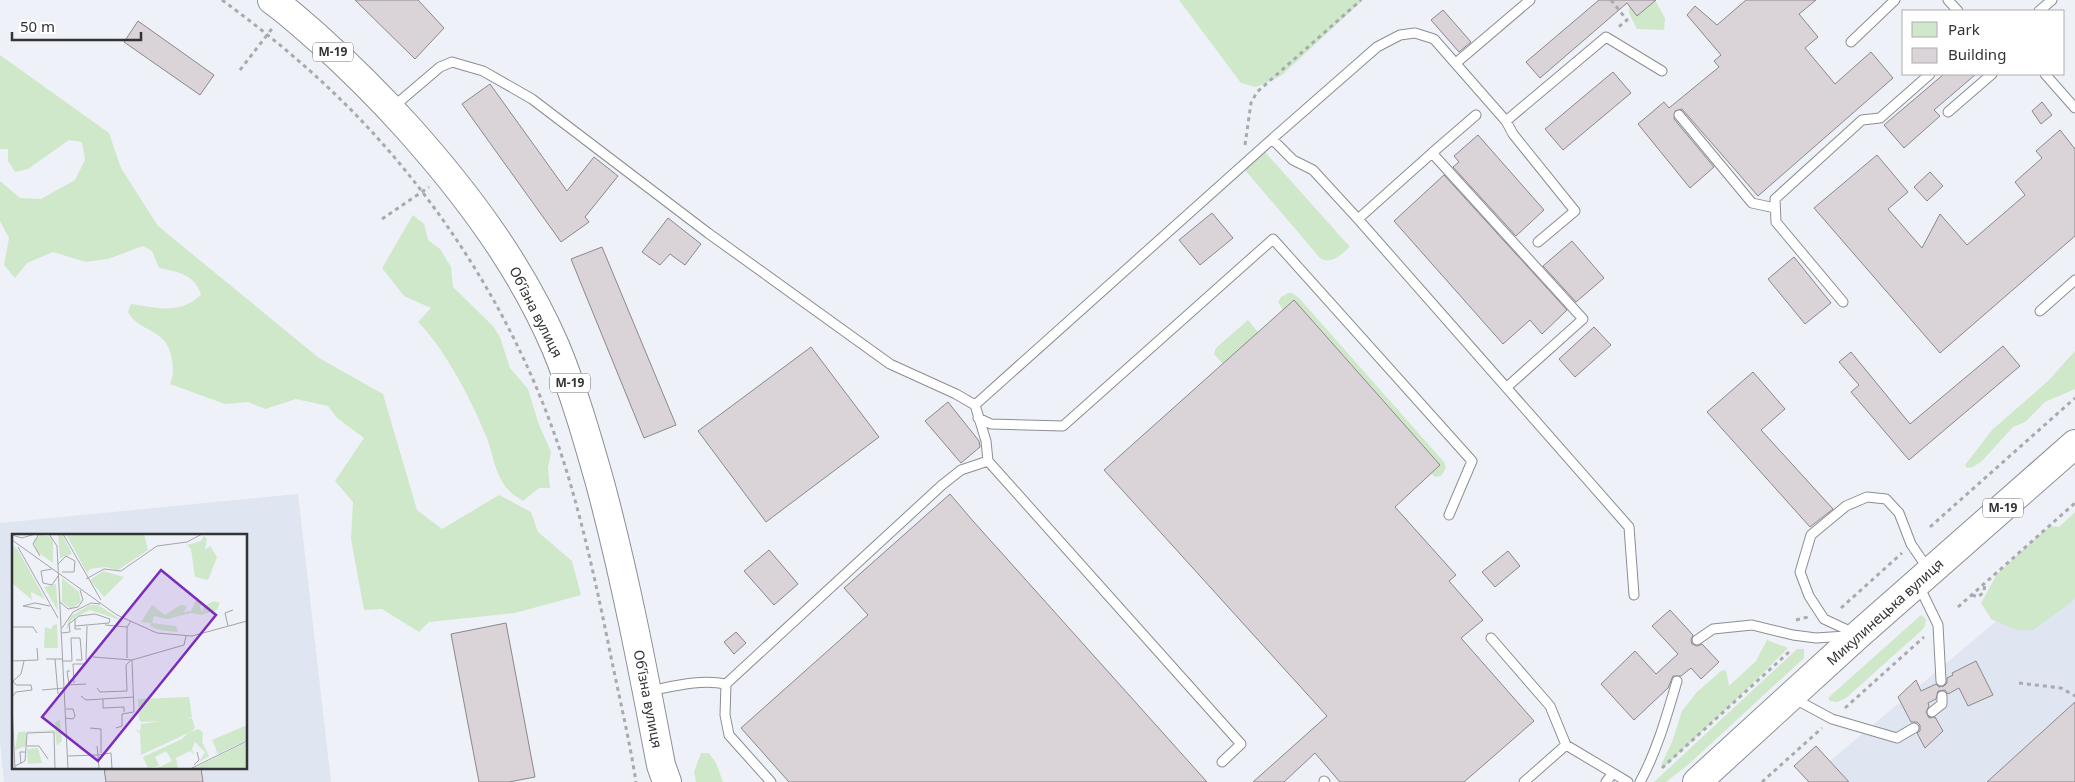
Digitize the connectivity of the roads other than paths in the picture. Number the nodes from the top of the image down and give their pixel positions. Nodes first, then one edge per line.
1 (1530, 0) edge
2 (1895, 0) edge
3 (1948, 0) edge
4 (2052, 0) edge
5 (280, 5) edge
6 (1957, 10) edge
7 (2040, 10) edge
8 (1851, 42) dead end
9 (1456, 63) junction
10 (1662, 71) dead end
11 (1929, 75) edge
12 (1991, 75) edge
13 (2046, 75) edge
14 (391, 108) junction
15 (2075, 108) edge
16 (1948, 112) dead end
17 (1476, 115) dead end
18 (1678, 115) dead end
19 (1506, 121) junction
20 (1272, 139) junction
21 (1432, 153) junction
22 (1775, 208) junction
23 (1358, 219) junction
24 (1538, 242) dead end
25 (2075, 280) edge
26 (1843, 302) dead end
27 (2040, 310) dead end
28 (1507, 387) junction
29 (975, 405) junction
30 (978, 418) junction
31 (2075, 444) edge
32 (988, 462) junction
33 (1449, 514) dead end
34 (1924, 578) junction
35 (1634, 595) dead end
36 (1858, 635) junction
37 (1491, 638) dead end
38 (1698, 640) dead end
39 (1677, 681) dead end
40 (1941, 681) dead end
41 (726, 684) junction
42 (648, 691) junction
43 (1942, 696) dead end
44 (1790, 697) junction
45 (1932, 712) dead end
46 (1914, 728) dead end
47 (1566, 745) junction
48 (1222, 762) dead end
49 (1613, 773) junction
50 (663, 776) edge
51 (771, 782) edge
52 (1524, 782) edge
53 (1606, 782) edge
54 (1628, 782) edge
55 (1640, 782) edge
56 (1697, 782) edge

1 - 9 lane
2 - 8 lane
3 - 6 lane
4 - 7 lane
5 - 14 highway, Обʼїзна вулиця / М-19
9 - 19 lane
9 - 20 lane
10 - 19 lane
11 - 22 lane
12 - 16 lane
13 - 15 lane
14 - 29 lane
14 - 42 highway, Обʼїзна вулиця / М-19
17 - 21 lane
18 - 22 lane
19 - 24 lane
20 - 23 lane
20 - 29 lane
21 - 23 lane
21 - 28 lane
22 - 26 lane
23 - 28 lane
25 - 27 lane
28 - 35 lane
29 - 30 lane
30 - 32 lane
30 - 33 lane
31 - 34 highway, Микулинецька вулиця / М-19
32 - 41 lane
32 - 48 lane
34 - 36 highway, Микулинецька вулиця / М-19
34 - 36 lane
34 - 40 lane
36 - 38 lane
36 - 44 highway, Микулинецька вулиця / М-19
37 - 47 lane
39 - 55 lane
41 - 42 lane
41 - 51 lane
42 - 50 highway, Обʼїзна вулиця / М-19
43 - 45 lane
44 - 46 lane
44 - 56 highway, Микулинецька вулиця / М-19
47 - 49 lane
47 - 52 lane
49 - 53 lane
49 - 54 lane

